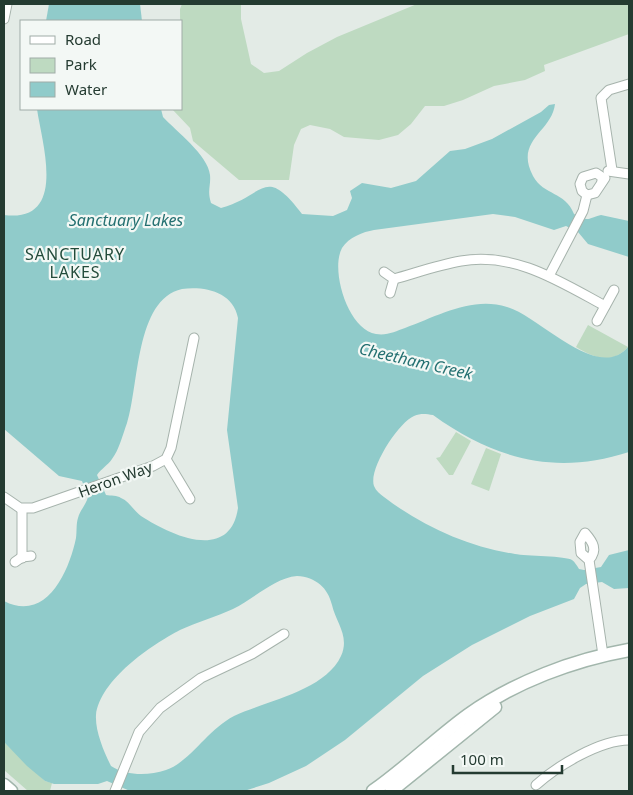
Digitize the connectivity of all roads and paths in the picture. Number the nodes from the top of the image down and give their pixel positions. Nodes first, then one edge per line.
1 (7, 4) edge
2 (4, 19) edge
3 (629, 84) edge
4 (612, 170) junction
5 (629, 174) edge
6 (599, 177) junction
7 (587, 195) junction
8 (384, 272) dead end
9 (549, 276) junction
10 (394, 279) junction
11 (614, 290) dead end
12 (390, 293) dead end
13 (604, 306) junction
14 (597, 321) dead end
15 (194, 338) dead end
16 (166, 459) junction
17 (4, 497) edge
18 (190, 499) dead end
19 (22, 509) junction
20 (22, 559) dead end
21 (590, 565) dead end
22 (284, 634) dead end
23 (629, 650) edge
24 (603, 655) junction
25 (543, 676) junction
26 (629, 740) edge
27 (4, 785) edge
28 (536, 785) dead end
29 (116, 788) edge
30 (11, 791) edge
31 (373, 791) edge
32 (390, 791) edge

1 - 2 street
3 - 4 street
4 - 5 street
4 - 6 street
6 - 7 street
6 - 7 street
7 - 9 street
8 - 10 street
9 - 10 street
9 - 13 street
10 - 12 street
11 - 13 street
13 - 14 street
15 - 16 street, Heron Way
16 - 18 street
16 - 19 street, Heron Way
17 - 19 street
19 - 20 street
21 - 24 street
22 - 29 street
23 - 24 street
24 - 25 street
25 - 31 street
25 - 32 street
26 - 28 street
27 - 30 street

